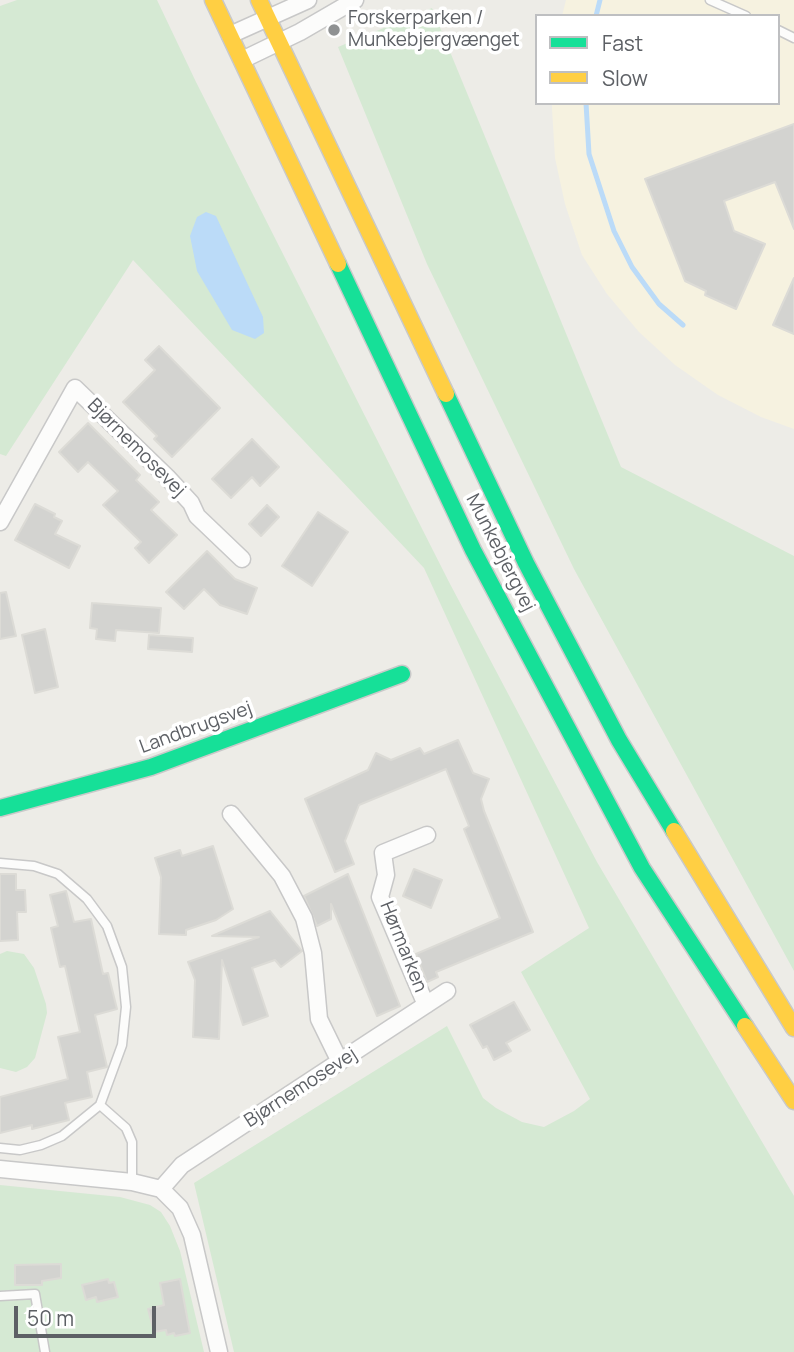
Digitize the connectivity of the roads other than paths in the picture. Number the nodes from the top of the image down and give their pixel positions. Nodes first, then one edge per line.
1 (213, 0) edge
2 (259, 0) edge
3 (308, 0) edge
4 (355, 0) edge
5 (710, 0) edge
6 (742, 14) edge
7 (268, 17) junction
8 (230, 35) junction
9 (279, 42) junction
10 (242, 60) junction
11 (0, 522) edge
12 (242, 559) dead end
13 (402, 674) dead end
14 (0, 808) edge
15 (231, 814) dead end
16 (427, 835) dead end
17 (0, 863) edge
18 (447, 991) dead end
19 (426, 1005) junction
20 (794, 1028) edge
21 (340, 1062) junction
22 (794, 1101) edge
23 (100, 1105) junction
24 (0, 1148) edge
25 (0, 1169) edge
26 (132, 1182) junction
27 (160, 1189) junction
28 (0, 1296) edge
29 (45, 1352) edge
30 (219, 1352) edge

1 - 8 street, Munkebjergvej
2 - 7 street, Munkebjergvej
3 - 7 street
4 - 9 street
5 - 6 lane
7 - 8 street
7 - 9 street, Munkebjergvej
8 - 10 street, Munkebjergvej
9 - 10 street
9 - 20 street, Munkebjergvej
10 - 22 street, Munkebjergvej
11 - 12 street, Bjørnemosevej
13 - 14 street, Landbrugsvej
15 - 21 street
16 - 19 street, Hørmarken
17 - 23 lane
18 - 19 street, Bjørnemosevej
19 - 21 street, Bjørnemosevej
21 - 27 street, Bjørnemosevej
23 - 24 lane
23 - 26 lane
25 - 26 street
26 - 27 street
27 - 30 street
28 - 29 lane

